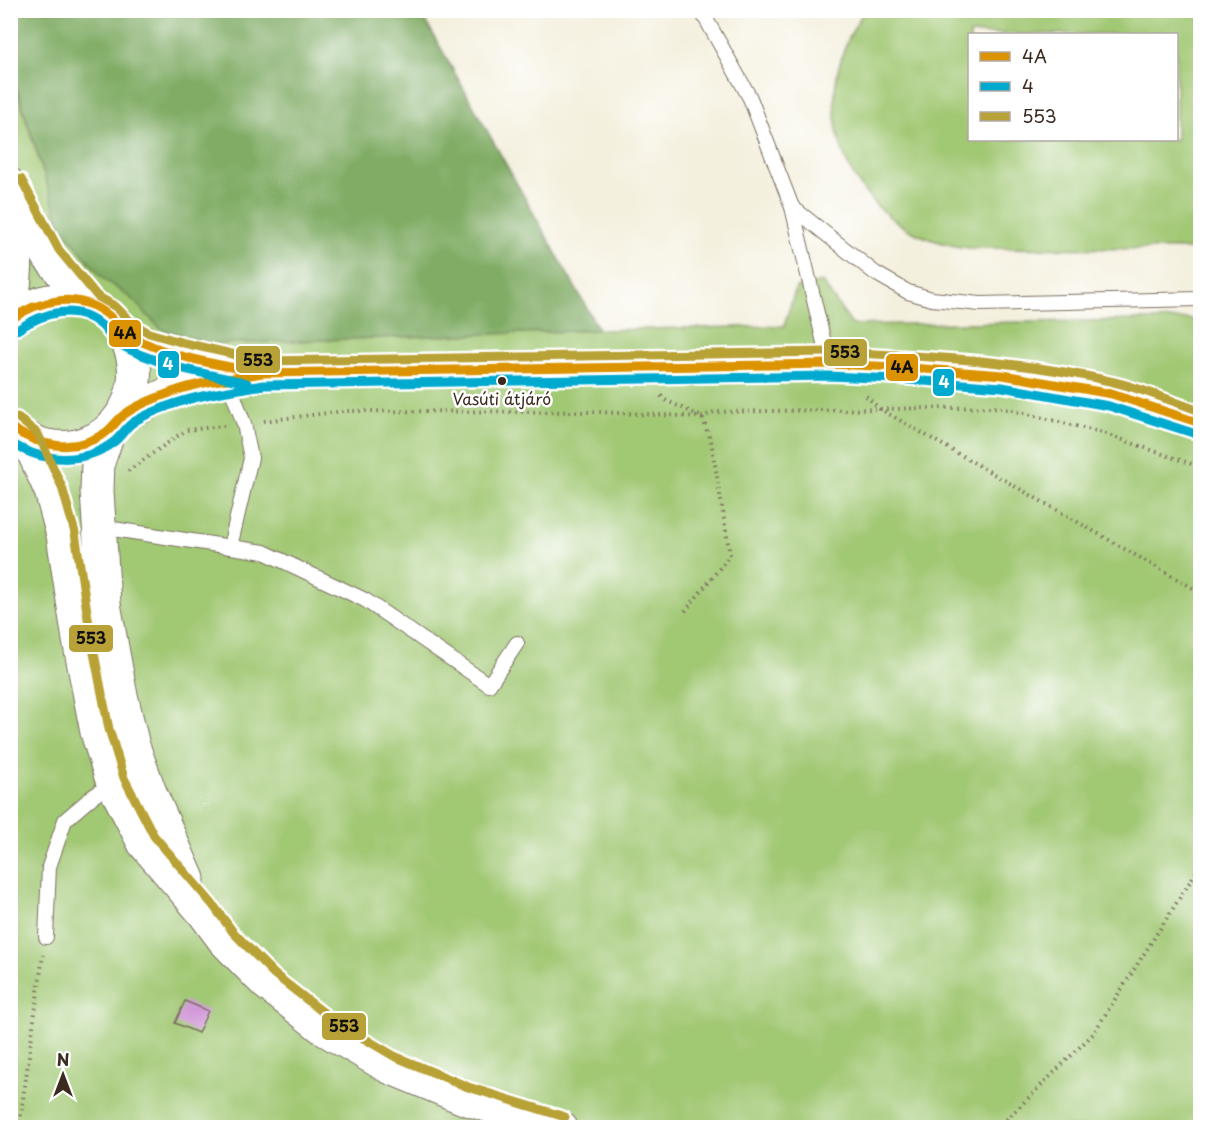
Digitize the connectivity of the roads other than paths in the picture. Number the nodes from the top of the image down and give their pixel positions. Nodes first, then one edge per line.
1 (701, 10) edge
2 (10, 185) edge
3 (792, 207) junction
4 (1200, 299) edge
5 (89, 304) junction
6 (10, 308) edge
7 (10, 320) edge
8 (123, 332) junction
9 (829, 364) junction
10 (262, 373) junction
11 (228, 380) junction
12 (116, 423) junction
13 (1200, 423) edge
14 (19, 433) edge
15 (98, 526) junction
16 (230, 546) junction
17 (517, 643) dead end
18 (113, 783) junction
19 (204, 913) junction
20 (46, 937) road end
21 (561, 1128) edge

1 - 3 lane
2 - 5 main road
2 - 6 main road
3 - 4 lane
3 - 9 lane
5 - 7 main road
5 - 8 main road
8 - 10 main road
8 - 12 main road
9 - 10 main road
9 - 13 main road
10 - 11 main road
11 - 12 main road
11 - 16 lane
12 - 14 main road
12 - 15 main road
14 - 18 main road
15 - 16 lane
15 - 19 main road
16 - 17 lane
18 - 19 main road
18 - 20 lane
19 - 21 main road

